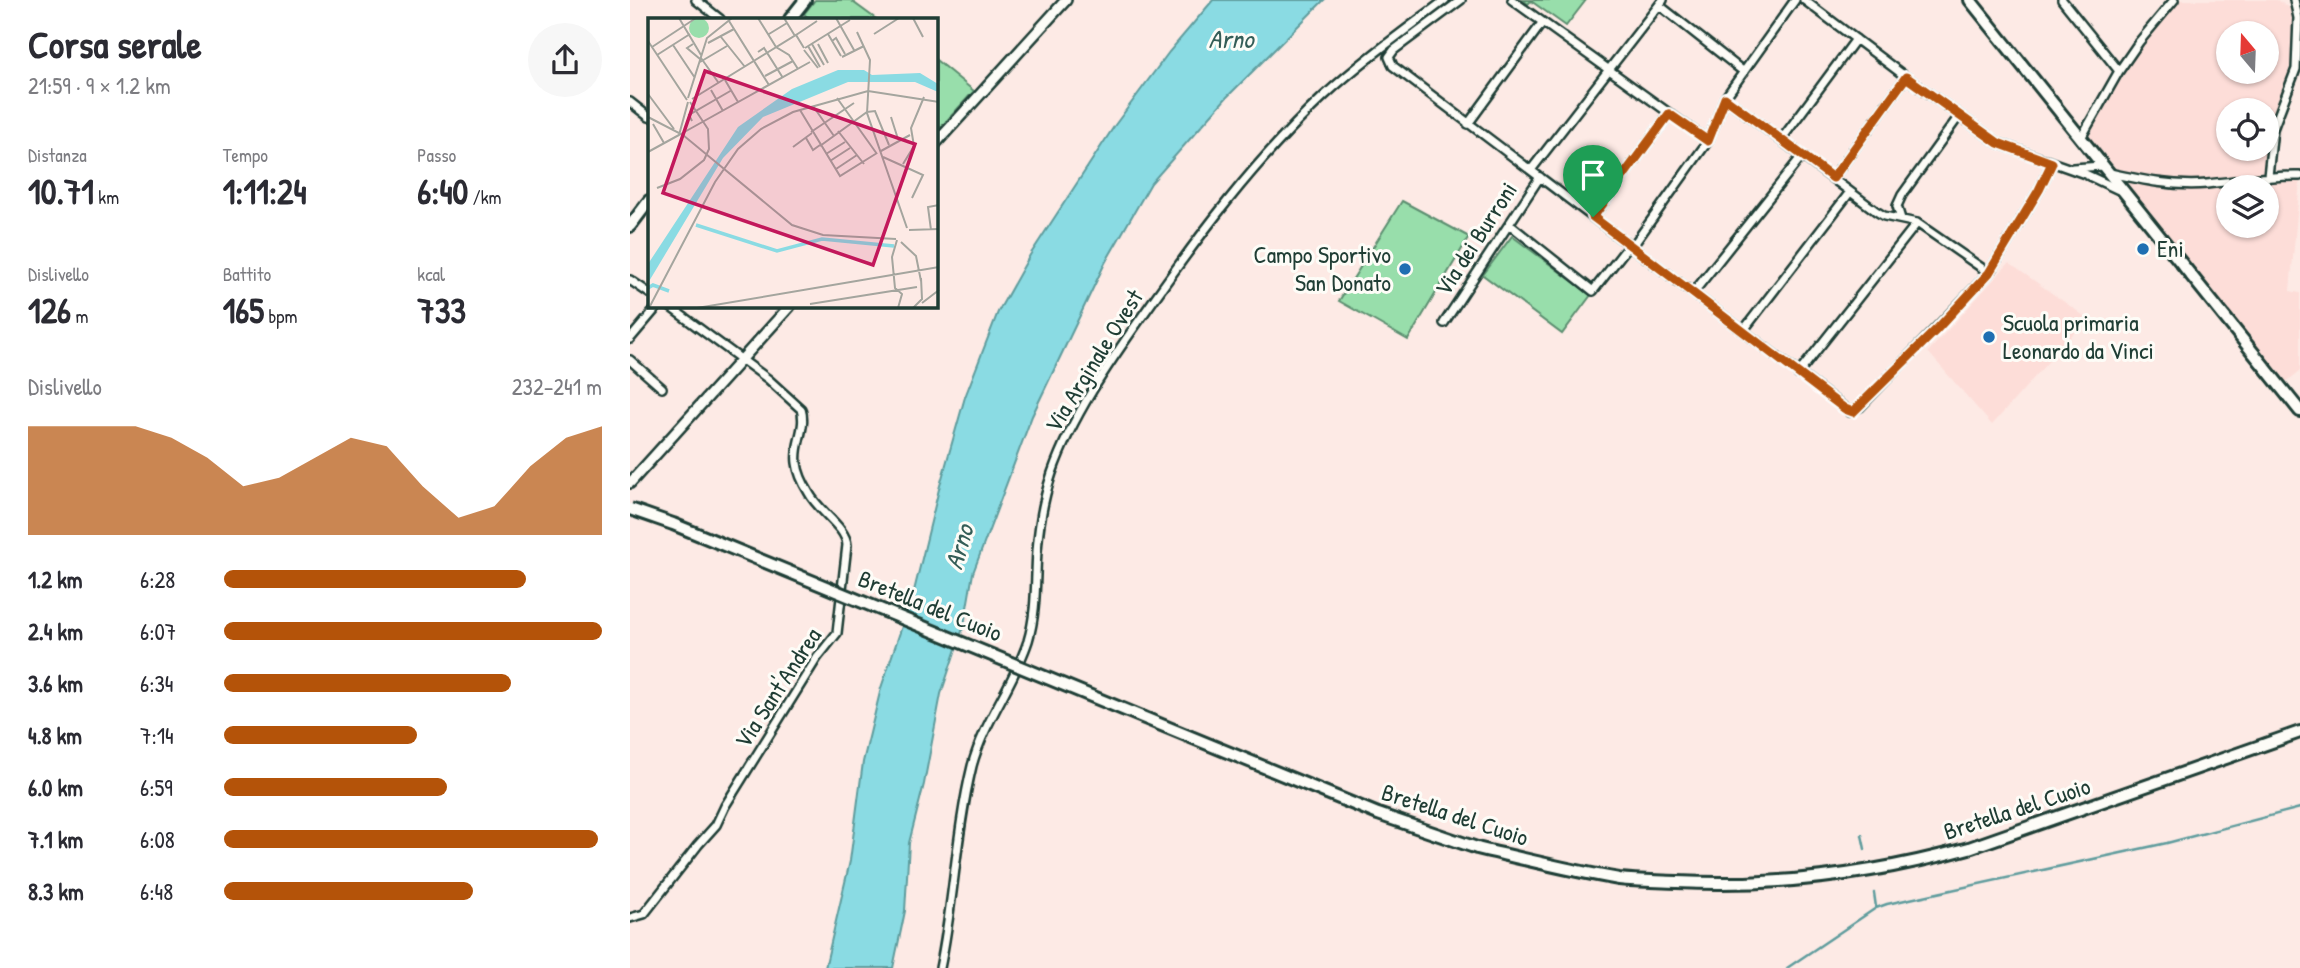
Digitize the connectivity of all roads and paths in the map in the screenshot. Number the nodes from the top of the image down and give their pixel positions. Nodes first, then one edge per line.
1 (696, 0) edge
2 (805, 0) edge
3 (1066, 0) edge
4 (1445, 0) edge
5 (1461, 0) edge
6 (1512, 0) edge
7 (1795, 0) edge
8 (1804, 0) edge
9 (1970, 0) edge
10 (2062, 0) edge
11 (2294, 0) edge
12 (2169, 2) edge
13 (1661, 3) edge
14 (714, 17) edge
15 (796, 17) edge
16 (1542, 23) junction
17 (1856, 39) junction
18 (1610, 71) junction
19 (2119, 71) junction
20 (1744, 72) junction
21 (1906, 77) junction
22 (1725, 98) junction
23 (630, 102) edge
24 (1671, 115) junction
25 (648, 116) edge
26 (1959, 116) junction
27 (1468, 124) junction
28 (938, 136) edge
29 (1781, 140) junction
30 (1708, 141) junction
31 (2084, 141) junction
32 (1802, 156) junction
33 (2052, 163) junction
34 (1531, 170) junction
35 (2106, 170) junction
36 (2083, 171) junction
37 (2268, 175) edge
38 (2279, 176) edge
39 (2300, 176) edge
40 (1540, 177) junction
41 (1833, 178) junction
42 (2216, 183) edge
43 (1850, 192) junction
44 (2126, 195) junction
45 (648, 202) edge
46 (1593, 217) junction
47 (1901, 219) junction
48 (1917, 223) junction
49 (1509, 224) junction
50 (630, 226) edge
51 (1631, 246) junction
52 (1989, 273) junction
53 (630, 280) edge
54 (648, 292) edge
55 (1693, 293) junction
56 (656, 308) edge
57 (672, 308) edge
58 (788, 308) edge
59 (1444, 323) dead end
60 (1743, 331) junction
61 (630, 339) edge
62 (630, 360) edge
63 (741, 360) junction
64 (1798, 374) junction
65 (662, 388) dead end
66 (2299, 409) edge
67 (630, 483) edge
68 (630, 509) edge
69 (2300, 732) edge
70 (630, 918) edge
71 (940, 968) edge

1 - 14 street
2 - 15 main road
3 - 28 street
4 - 71 street, Via Arginale Ovest
5 - 27 street
6 - 16 street
7 - 20 street
8 - 17 street
9 - 31 main road
10 - 19 street
11 - 37 street
12 - 19 street
13 - 18 street
13 - 20 street
16 - 18 street
16 - 27 street
17 - 21 street
17 - 29 street
18 - 24 street
18 - 34 street
19 - 31 street
20 - 22 street
21 - 26 street
21 - 41 street
22 - 29 street
22 - 30 street
23 - 25 street
24 - 30 street
24 - 46 street
26 - 33 street
26 - 47 street
27 - 34 street
29 - 32 street
30 - 51 street
31 - 35 main road
31 - 36 street
32 - 41 street
32 - 55 street
33 - 36 street
33 - 52 street
34 - 40 street
35 - 36 street
35 - 42 street
35 - 44 main road
36 - 44 street
38 - 39 street
40 - 46 street
40 - 49 street, Via dei Burroni
41 - 43 street
43 - 47 street
43 - 60 street
44 - 66 main road
45 - 50 main road
46 - 51 street
47 - 48 street
48 - 52 street
48 - 64 street
49 - 51 street
49 - 59 street, Via dei Burroni
51 - 55 street
52 - 64 street
53 - 54 street
55 - 60 street
56 - 61 street
57 - 63 street, Via Sant'Andrea
58 - 63 street
60 - 64 street
62 - 65 street
63 - 67 street
63 - 70 street, Via Sant'Andrea
68 - 69 main road, Bretella del Cuoio, bridge

